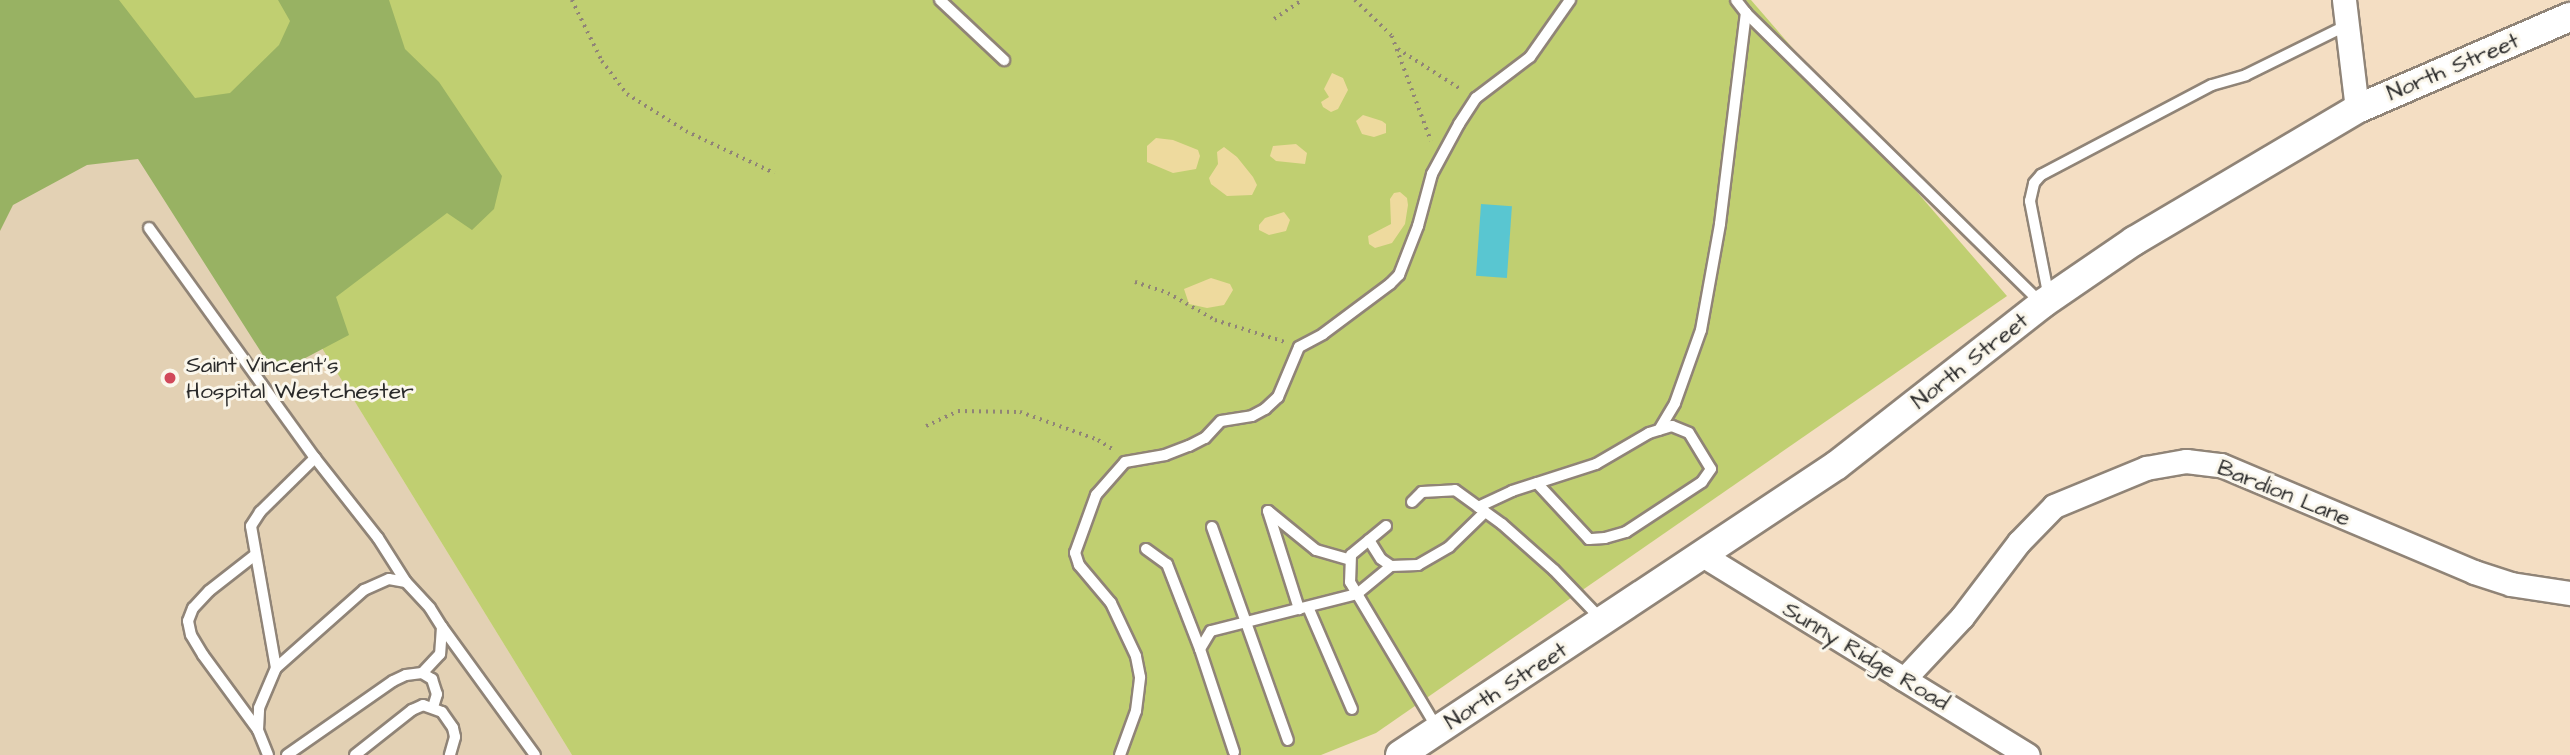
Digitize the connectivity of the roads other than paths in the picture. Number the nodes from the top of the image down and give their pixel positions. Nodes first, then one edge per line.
1 (940, 0) edge
2 (1570, 0) edge
3 (1736, 0) edge
4 (2344, 0) edge
5 (1746, 13) junction
6 (2570, 17) edge
7 (2347, 26) junction
8 (1004, 60) dead end
9 (2357, 109) junction
10 (149, 228) dead end
11 (2046, 302) junction
12 (1660, 430) junction
13 (315, 458) junction
14 (1537, 483) junction
15 (1412, 502) dead end
16 (1481, 509) junction
17 (1386, 526) dead end
18 (1212, 527) dead end
19 (1369, 540) junction
20 (1146, 549) dead end
21 (254, 555) junction
22 (1703, 556) junction
23 (1350, 560) junction
24 (1391, 566) junction
25 (406, 582) junction
26 (2570, 593) edge
27 (1357, 594) junction
28 (1303, 608) junction
29 (1247, 622) junction
30 (1604, 622) junction
31 (442, 627) junction
32 (1200, 649) junction
33 (276, 668) junction
34 (422, 673) junction
35 (1904, 679) junction
36 (433, 707) junction
37 (1352, 709) dead end
38 (258, 730) junction
39 (1288, 740) dead end
40 (1422, 745) edge
41 (1234, 752) dead end
42 (268, 755) edge
43 (287, 755) edge
44 (355, 755) edge
45 (450, 755) edge
46 (535, 755) edge
47 (1119, 755) edge
48 (2028, 755) edge

1 - 8 lane
2 - 47 lane
3 - 5 lane
4 - 7 street
5 - 11 lane
5 - 12 lane
6 - 9 street, North Street
7 - 9 street
7 - 11 lane
9 - 11 street, North Street
10 - 13 lane
11 - 22 street, North Street
12 - 14 lane
12 - 14 lane
13 - 21 lane
13 - 25 lane
14 - 16 lane
15 - 16 lane
16 - 24 lane
16 - 30 lane
17 - 19 lane
18 - 29 lane
19 - 23 lane
19 - 24 lane
20 - 32 lane
21 - 33 lane
21 - 38 lane
22 - 30 street, North Street
22 - 35 street, Sunny Ridge Road
23 - 27 lane
23 - 28 lane
24 - 27 lane
25 - 31 lane
25 - 33 lane
26 - 35 street, Bardion Lane
27 - 28 lane
27 - 40 lane
28 - 29 lane
28 - 37 lane
29 - 32 lane
29 - 39 lane
30 - 40 street, North Street
31 - 34 lane
31 - 46 lane
32 - 41 lane
33 - 38 lane
34 - 36 lane
34 - 43 lane
35 - 48 street, Sunny Ridge Road
36 - 44 lane
36 - 45 lane
38 - 42 lane

